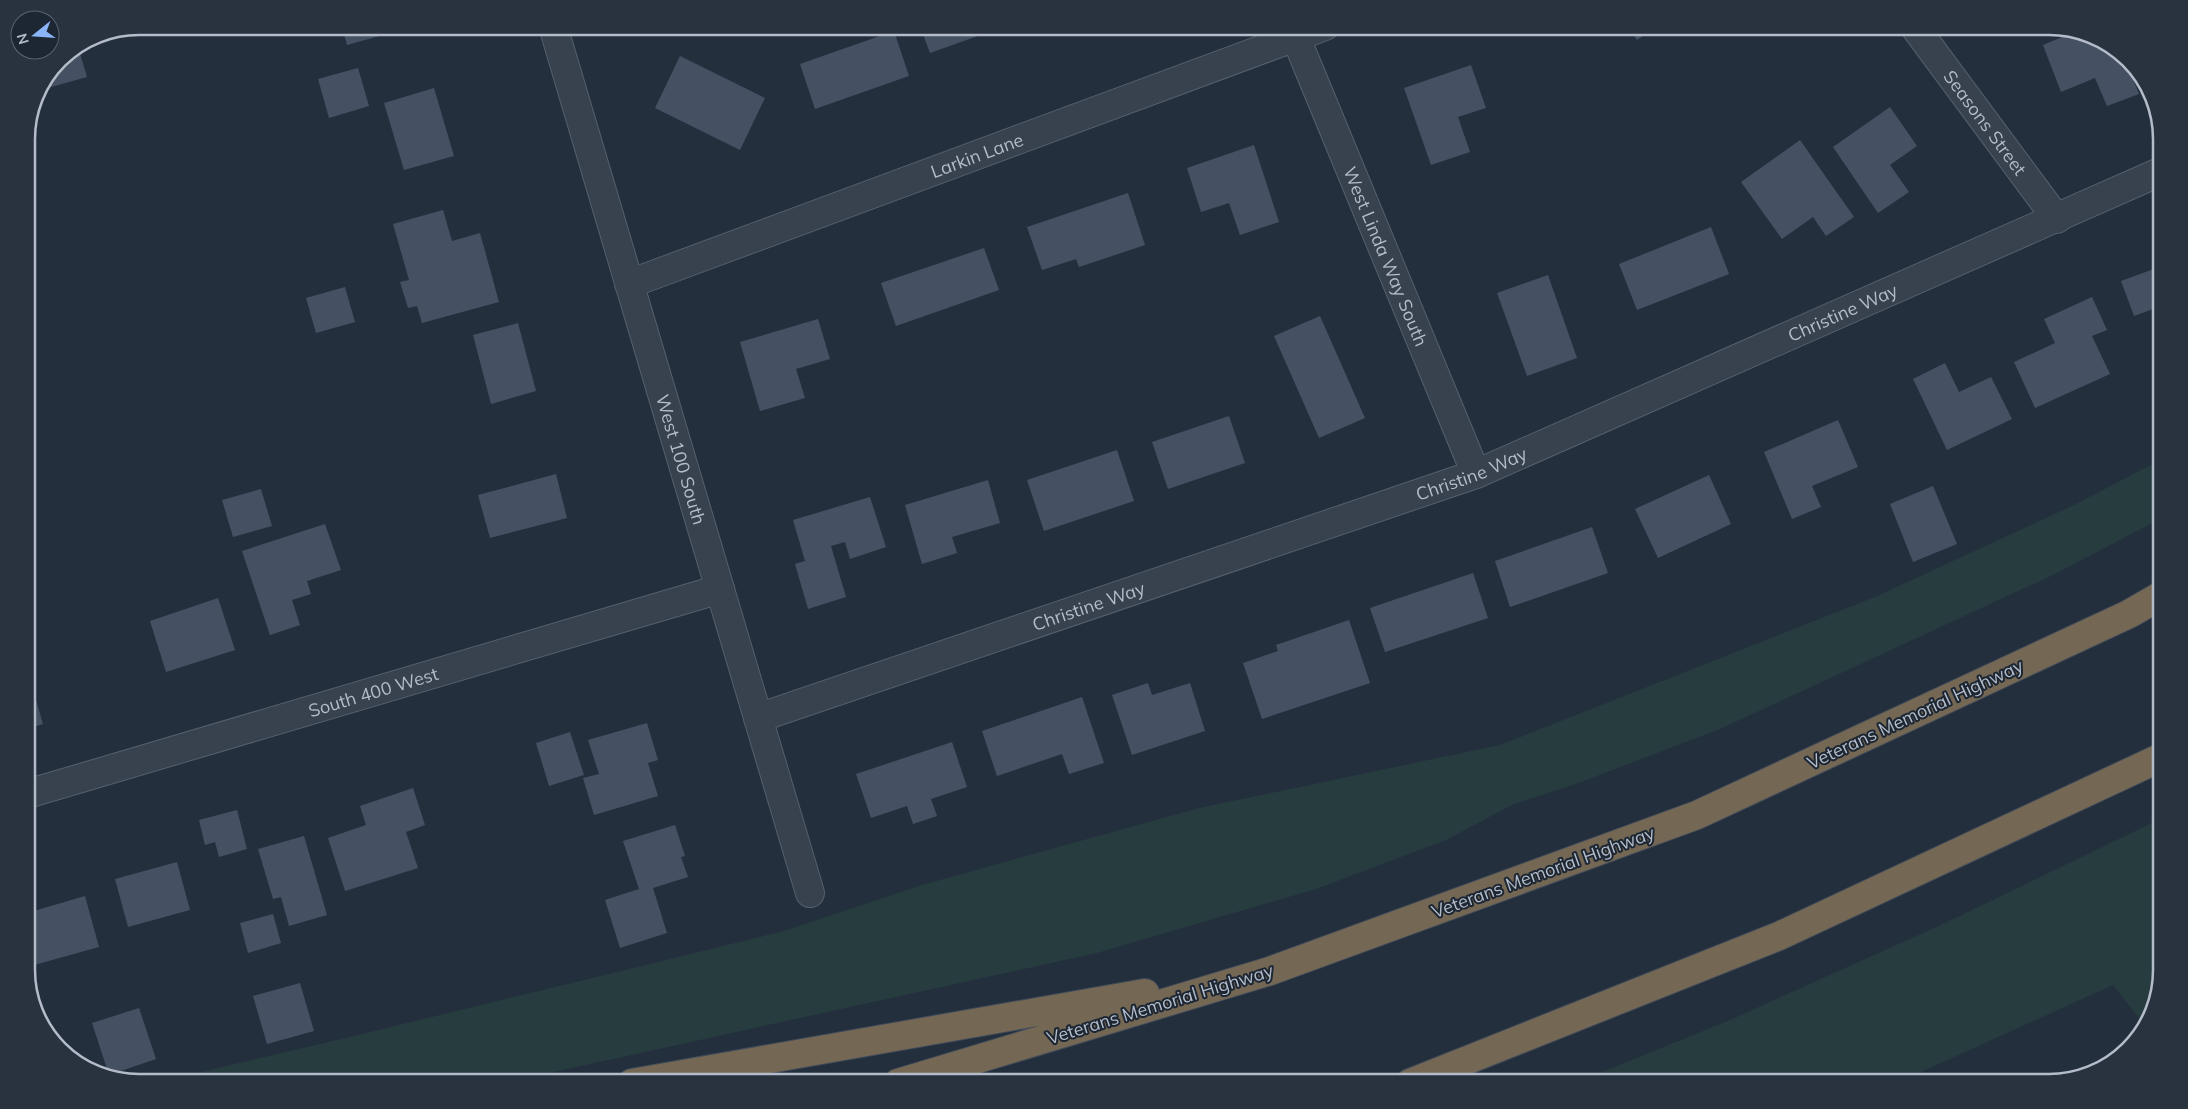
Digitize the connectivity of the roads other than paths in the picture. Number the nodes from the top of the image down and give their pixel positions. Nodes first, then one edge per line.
1 (556, 35) edge
2 (1303, 35) edge
3 (1921, 35) edge
4 (1296, 38) junction
5 (2153, 175) edge
6 (2057, 219) junction
7 (629, 284) junction
8 (1476, 474) junction
9 (720, 589) junction
10 (2153, 600) edge
11 (758, 718) junction
12 (2153, 761) edge
13 (35, 791) edge
14 (810, 893) dead end
15 (1270, 971) junction
16 (683, 1074) edge
17 (928, 1074) edge
18 (1433, 1074) edge

1 - 7 street, West 100 South
2 - 4 street, Larkin Lane
3 - 6 street, Seasons Street
4 - 7 street, Larkin Lane
4 - 8 street, West Linda Way South
5 - 6 street, Christine Way
6 - 8 street, Christine Way
7 - 9 street, West 100 South
8 - 11 street, Christine Way
9 - 11 street, West 100 South
9 - 13 street, South 400 West
10 - 15 highway, Veterans Memorial Highway
11 - 14 street, West 100 South
12 - 18 highway
15 - 16 highway
15 - 17 highway, Veterans Memorial Highway

